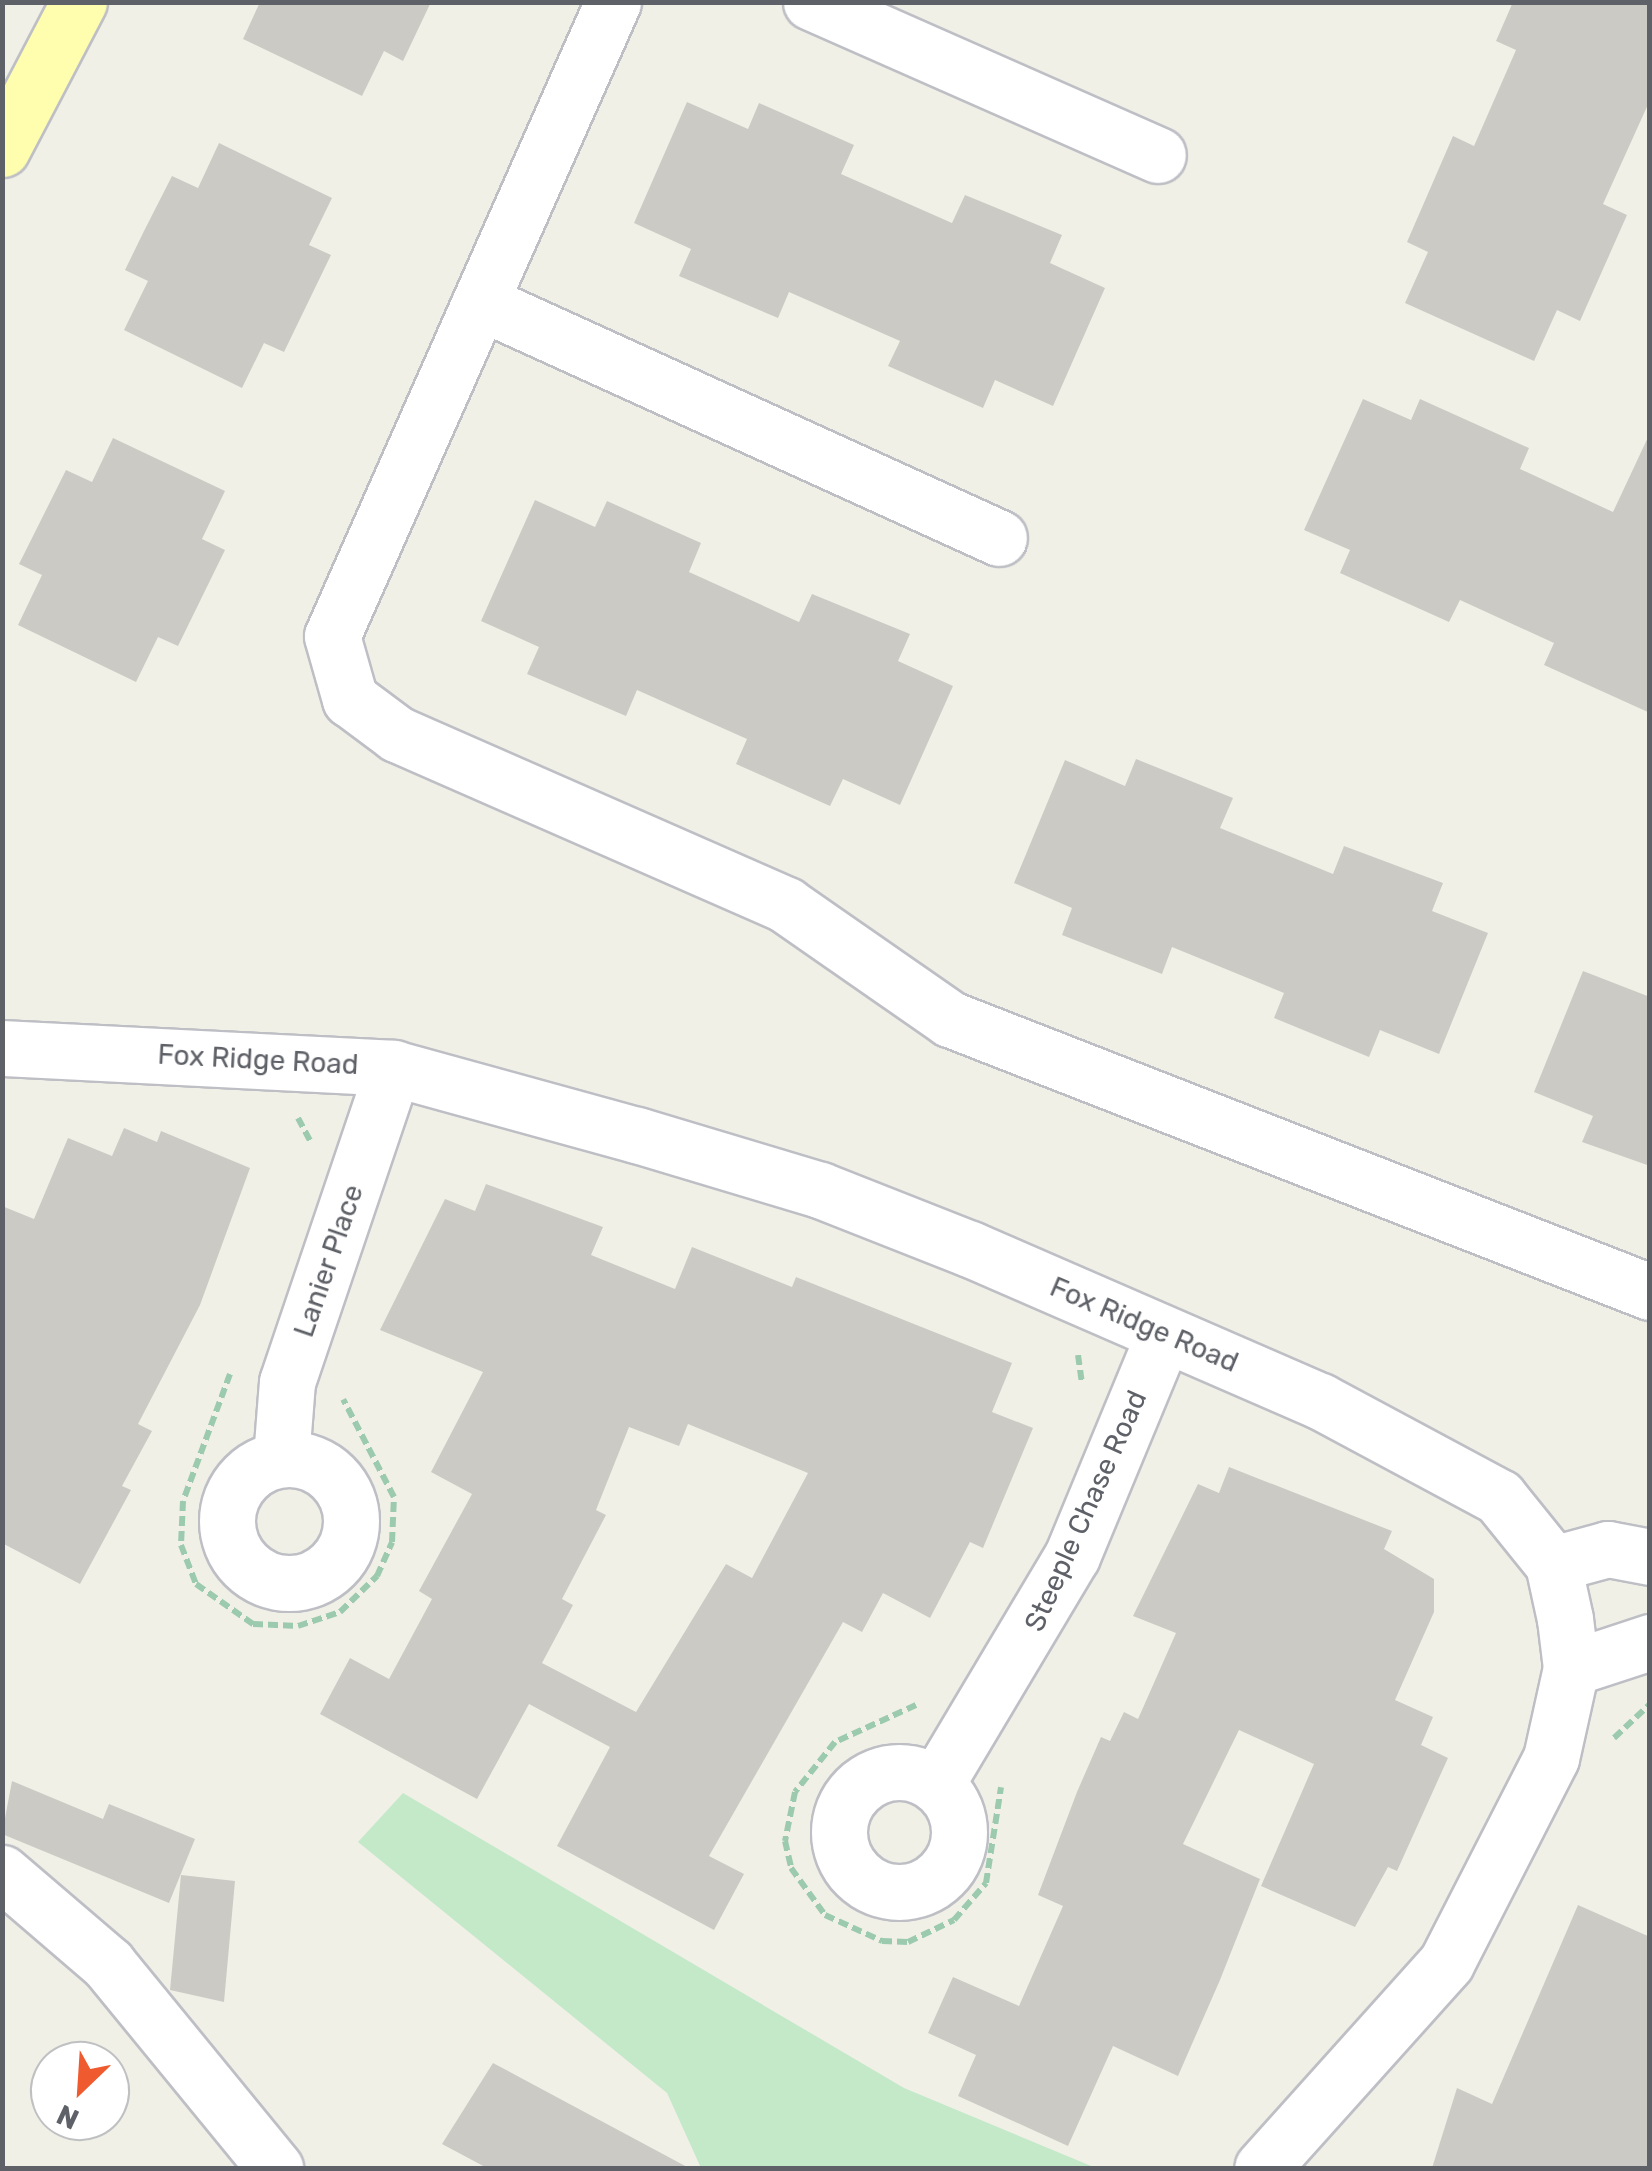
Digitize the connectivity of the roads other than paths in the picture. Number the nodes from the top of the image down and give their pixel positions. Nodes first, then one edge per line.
1 (79, 2) edge
2 (613, 2) edge
3 (811, 2) edge
4 (2, 149) edge
5 (1158, 155) dead end
6 (480, 302) junction
7 (999, 538) dead end
8 (2, 1048) edge
9 (394, 1068) junction
10 (1650, 1292) edge
11 (1164, 1334) junction
12 (281, 1458) dead end
13 (1650, 1556) edge
14 (1553, 1564) junction
15 (1650, 1642) edge
16 (1571, 1668) junction
17 (936, 1784) dead end
18 (2, 1874) edge
19 (275, 2168) edge
20 (1262, 2168) edge

1 - 4 main road
2 - 6 street
3 - 5 street
6 - 7 street
6 - 10 street
8 - 9 street, Fox Ridge Road
9 - 11 street, Fox Ridge Road
9 - 12 street, Lanier Place
11 - 14 street, Fox Ridge Road
11 - 17 street, Steeple Chase Road
13 - 14 street
14 - 16 street, Fox Ridge Road
15 - 16 street
16 - 20 street, Fox Ridge Road
18 - 19 street

